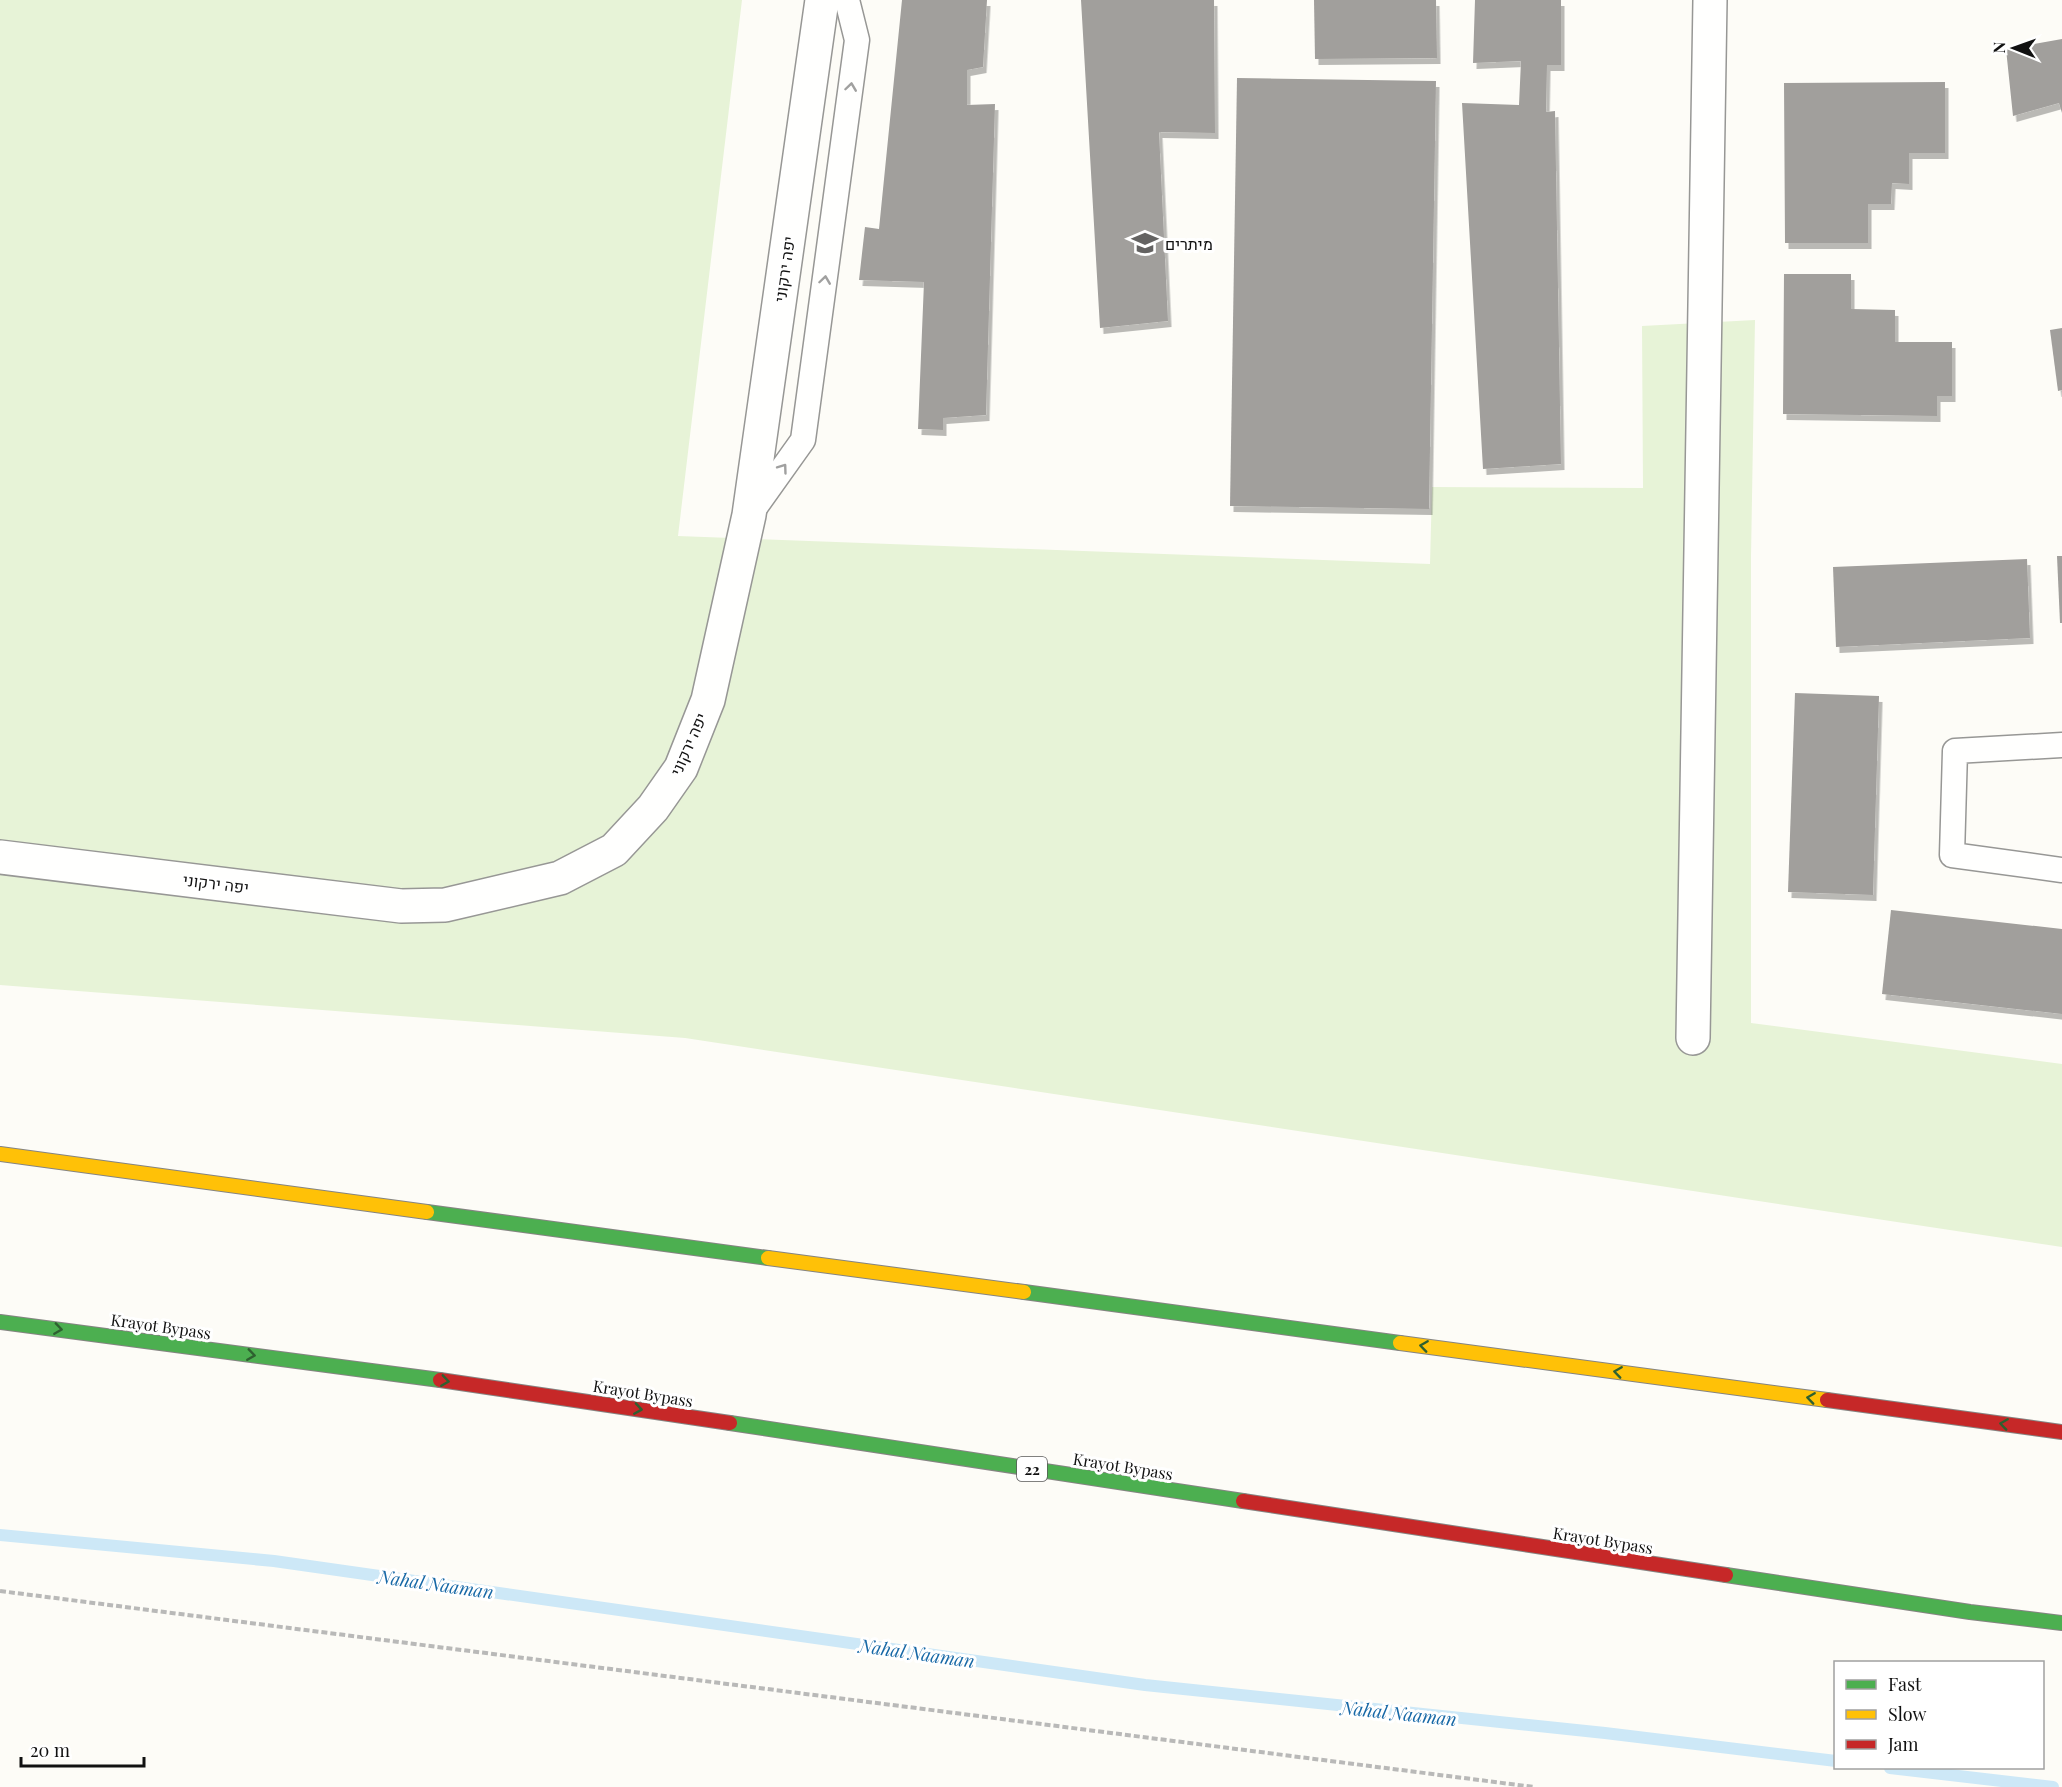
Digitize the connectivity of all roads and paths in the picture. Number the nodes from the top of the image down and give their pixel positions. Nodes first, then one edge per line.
1 (822, 0) edge
2 (847, 0) edge
3 (1710, 0) edge
4 (749, 515) junction
5 (2062, 745) edge
6 (0, 857) edge
7 (2062, 870) edge
8 (1693, 1038) dead end
9 (0, 1154) edge
10 (0, 1322) edge
11 (2062, 1432) edge
12 (0, 1591) edge
13 (2062, 1623) edge
14 (1534, 1787) edge

1 - 4 street, יפה ירקוני
4 -> 2 lane
3 - 8 street
4 - 6 street, יפה ירקוני
5 - 7 lane
11 -> 9 highway
10 -> 13 highway, Krayot Bypass / 22
12 - 14 path

